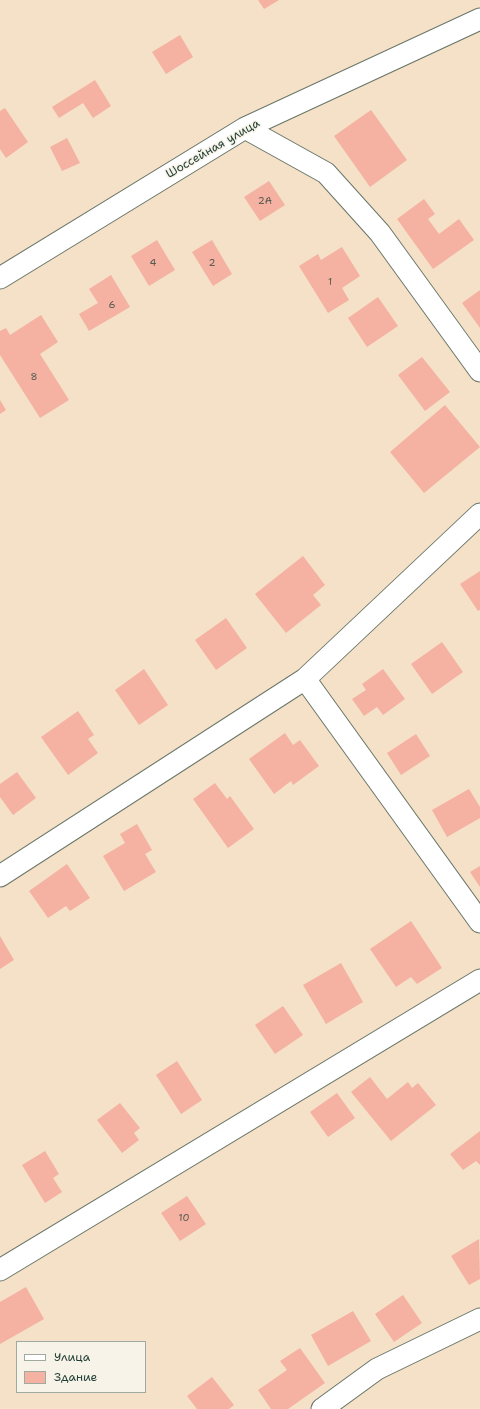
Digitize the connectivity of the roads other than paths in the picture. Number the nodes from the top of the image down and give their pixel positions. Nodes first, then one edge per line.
1 (480, 19) edge
2 (245, 128) junction
3 (0, 278) edge
4 (480, 371) edge
5 (480, 514) edge
6 (305, 679) junction
7 (0, 876) edge
8 (480, 922) edge
9 (480, 980) edge
10 (0, 1270) edge
11 (480, 1319) edge
12 (322, 1409) edge

1 - 2 street, Шоссейная улица
2 - 3 street, Шоссейная улица
2 - 4 street
5 - 6 street
6 - 7 street
6 - 8 street
9 - 10 street
11 - 12 street

